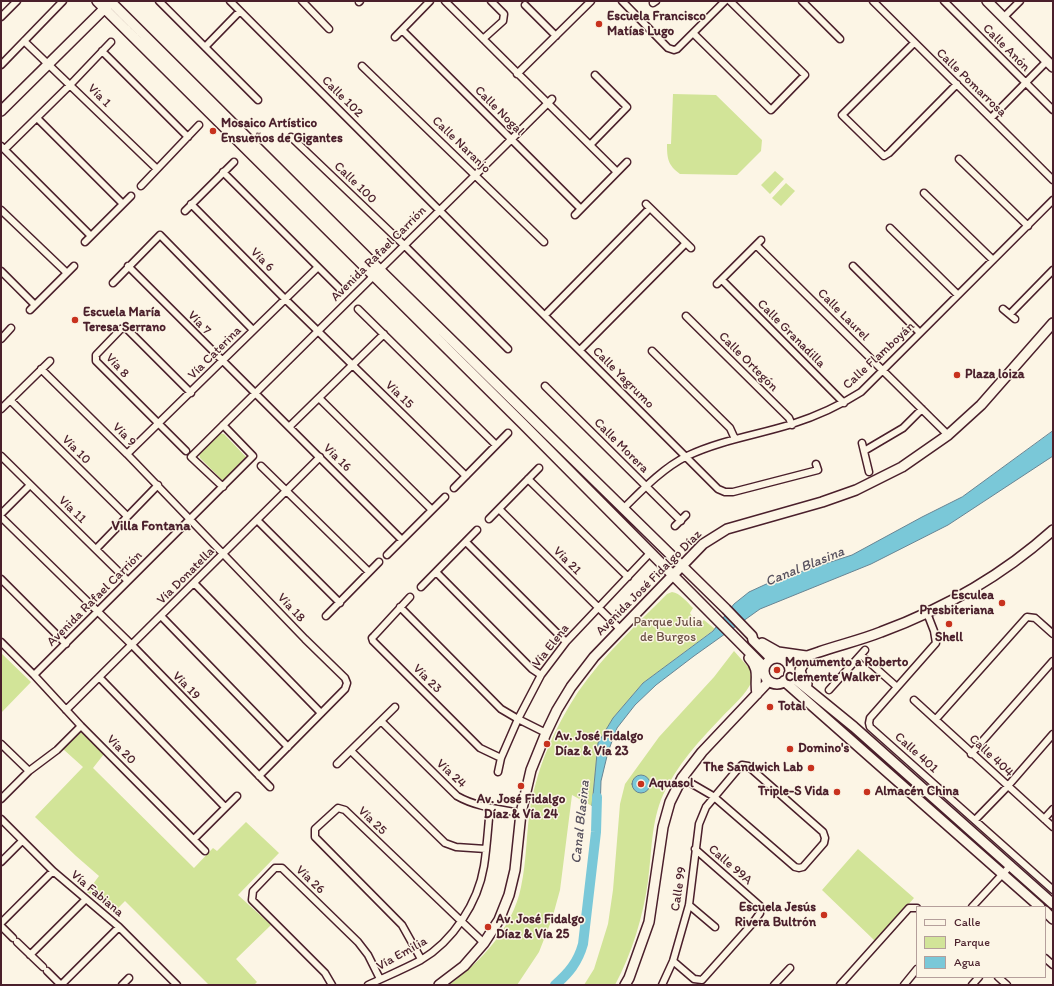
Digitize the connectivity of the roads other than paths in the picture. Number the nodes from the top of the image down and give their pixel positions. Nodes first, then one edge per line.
1 (17, 1) edge
2 (64, 1) edge
3 (98, 1) edge
4 (159, 1) edge
5 (230, 1) edge
6 (302, 1) edge
7 (430, 1) edge
8 (445, 1) edge
9 (491, 1) edge
10 (591, 1) edge
11 (622, 1) edge
12 (725, 1) edge
13 (730, 1) edge
14 (802, 1) edge
15 (873, 1) edge
16 (944, 1) edge
17 (987, 1) edge
18 (1020, 1) edge
19 (109, 3) edge
20 (525, 5) dead end
21 (240, 11) junction
22 (1, 17) edge
23 (1003, 18) junction
24 (329, 29) dead end
25 (402, 30) junction
26 (694, 33) junction
27 (556, 36) junction
28 (395, 37) dead end
29 (483, 39) junction
30 (840, 39) dead end
31 (24, 41) junction
32 (111, 42) dead end
33 (914, 43) junction
34 (205, 47) junction
35 (102, 51) junction
36 (48, 63) junction
37 (1, 64) edge
38 (1050, 64) edge
39 (362, 66) dead end
40 (517, 74) junction
41 (595, 75) dead end
42 (1026, 83) junction
43 (71, 84) junction
44 (957, 84) junction
45 (258, 100) dead end
46 (550, 101) junction
47 (1053, 110) edge
48 (1, 111) edge
49 (37, 118) junction
50 (991, 118) junction
51 (200, 125) dead end
52 (188, 137) junction
53 (291, 137) dead end
54 (511, 139) junction
55 (590, 145) junction
56 (3, 147) edge
57 (959, 159) dead end
58 (234, 162) dead end
59 (627, 162) dead end
60 (157, 169) junction
61 (223, 172) junction
62 (617, 172) junction
63 (475, 174) junction
64 (1053, 180) edge
65 (141, 186) dead end
66 (924, 193) dead end
67 (131, 196) dead end
68 (1053, 200) edge
69 (123, 204) junction
70 (191, 204) junction
71 (581, 209) junction
72 (1, 210) edge
73 (439, 210) junction
74 (185, 211) dead end
75 (575, 215) dead end
76 (1028, 226) junction
77 (890, 228) dead end
78 (91, 236) junction
79 (85, 242) dead end
80 (544, 242) dead end
81 (759, 243) joint
82 (404, 245) junction
83 (993, 260) junction
84 (74, 266) dead end
85 (128, 266) junction
86 (853, 266) dead end
87 (318, 267) junction
88 (1053, 270) edge
89 (1, 271) edge
90 (67, 273) junction
91 (377, 273) junction
92 (113, 283) dead end
93 (341, 290) dead end
94 (958, 295) junction
95 (284, 298) junction
96 (36, 305) junction
97 (358, 309) dead end
98 (1004, 309) dead end
99 (30, 310) dead end
100 (1010, 314) junction
101 (545, 315) junction
102 (686, 316) dead end
103 (1016, 319) dead end
104 (1053, 323) edge
105 (11, 328) dead end
106 (253, 330) junction
107 (317, 330) junction
108 (920, 333) junction
109 (384, 334) junction
110 (2, 336) edge
111 (508, 349) dead end
112 (580, 350) junction
113 (652, 351) dead end
114 (50, 361) dead end
115 (222, 362) junction
116 (352, 364) junction
117 (41, 369) junction
118 (883, 371) junction
119 (545, 386) dead end
120 (191, 392) junction
121 (255, 393) junction
122 (319, 398) junction
123 (10, 400) junction
124 (844, 403) junction
125 (1, 409) edge
126 (922, 409) junction
127 (159, 424) junction
128 (792, 424) junction
129 (223, 425) junction
130 (289, 427) junction
131 (508, 433) dead end
132 (948, 435) junction
133 (735, 439) junction
134 (862, 443) dead end
135 (496, 445) junction
136 (186, 450) dead end
137 (864, 451) junction
138 (127, 454) junction
139 (1, 456) edge
140 (320, 457) junction
141 (686, 457) junction
142 (261, 466) dead end
143 (817, 467) dead end
144 (539, 468) dead end
145 (869, 472) dead end
146 (466, 476) junction
147 (528, 479) junction
148 (30, 485) junction
149 (158, 485) junction
150 (645, 486) junction
151 (223, 488) junction
152 (454, 488) dead end
153 (286, 490) junction
154 (445, 497) dead end
155 (499, 508) junction
156 (624, 508) junction
157 (432, 510) junction
158 (1, 514) edge
159 (686, 515) dead end
160 (127, 516) junction
161 (1, 517) edge
162 (191, 518) junction
163 (489, 518) dead end
164 (257, 520) junction
165 (681, 521) junction
166 (675, 526) dead end
167 (477, 530) dead end
168 (1053, 530) edge
169 (402, 540) junction
170 (466, 542) junction
171 (96, 549) junction
172 (651, 552) junction
173 (224, 553) junction
174 (387, 555) dead end
175 (379, 562) dead end
176 (682, 566) junction
177 (369, 572) junction
178 (436, 572) junction
179 (672, 575) junction
180 (628, 577) junction
181 (1, 579) edge
182 (128, 581) junction
183 (194, 583) junction
184 (422, 587) dead end
185 (410, 597) dead end
186 (340, 603) junction
187 (400, 608) junction
188 (598, 608) junction
189 (98, 612) junction
190 (927, 613) junction
191 (161, 616) junction
192 (326, 616) dead end
193 (620, 629) junction
194 (749, 634) junction
195 (1053, 634) edge
196 (1, 642) edge
197 (566, 642) junction
198 (737, 642) junction
199 (66, 644) junction
200 (132, 645) junction
201 (808, 656) junction
202 (772, 658) junction
203 (1053, 661) edge
204 (764, 667) junction
205 (787, 673) junction
206 (34, 675) junction
207 (541, 675) junction
208 (99, 677) junction
209 (769, 681) junction
210 (897, 687) junction
211 (829, 690) dead end
212 (757, 694) junction
213 (820, 700) junction
214 (914, 700) dead end
215 (395, 707) dead end
216 (66, 710) junction
217 (321, 713) junction
218 (518, 719) junction
219 (936, 719) junction
220 (381, 721) junction
221 (80, 726) junction
222 (546, 733) junction
223 (1053, 734) edge
224 (1, 744) edge
225 (288, 746) junction
226 (351, 751) junction
227 (971, 754) junction
228 (501, 758) junction
229 (337, 764) dead end
230 (29, 771) junction
231 (498, 772) dead end
232 (259, 776) junction
233 (682, 778) junction
234 (1007, 786) junction
235 (270, 787) dead end
236 (237, 796) dead end
237 (714, 796) junction
238 (1, 800) edge
239 (225, 808) junction
240 (490, 808) junction
241 (1053, 809) edge
242 (521, 812) junction
243 (1044, 819) junction
244 (1, 820) edge
245 (975, 820) junction
246 (1053, 827) edge
247 (194, 839) junction
248 (22, 841) junction
249 (486, 849) junction
250 (695, 849) junction
251 (205, 851) dead end
252 (1, 862) edge
253 (1011, 865) junction
254 (53, 871) junction
255 (1003, 874) junction
256 (1053, 890) edge
257 (86, 899) junction
258 (1053, 904) edge
259 (689, 905) junction
260 (973, 906) edge
261 (1039, 906) edge
262 (916, 908) edge
263 (461, 921) junction
264 (1, 925) edge
265 (119, 927) junction
266 (716, 927) dead end
267 (484, 943) junction
268 (30, 955) junction
269 (421, 960) junction
270 (674, 960) junction
271 (790, 968) dead end
272 (916, 970) edge
273 (129, 978) dead end
274 (999, 978) edge
275 (380, 979) junction
276 (61, 985) edge
277 (122, 985) edge
278 (178, 985) edge
279 (332, 985) edge
280 (368, 985) edge
281 (439, 985) edge
282 (625, 985) edge
283 (662, 985) edge
284 (774, 985) edge
285 (840, 985) edge
286 (904, 985) edge
287 (1007, 985) edge

1 - 22 street
2 - 31 street
3 - 19 main road
4 - 34 street
5 - 21 street, Calle 102
6 - 24 street
7 - 25 street
8 - 29 street
9 - 29 street
10 - 27 street
11 - 26 street
12 - 26 street
13 - 26 street
14 - 30 street
15 - 33 street, Calle Pomarrosa
16 - 42 street, Calle Anón
17 - 23 main road
18 - 23 street
19 - 36 main road
19 - 91 main road
20 - 27 street
21 - 34 street
21 - 73 street, Calle 102
23 - 38 main road
25 - 28 street
25 - 54 street, Calle Nogal
27 - 40 street
29 - 40 street
31 - 36 street, Vía 1
31 - 37 street
32 - 35 street
33 - 44 street, Calle Pomarrosa
33 - 44 street
34 - 45 street
35 - 43 street
35 - 52 street
36 - 43 street, Vía 1
36 - 48 main road
38 - 42 street
39 - 63 street, Calle Naranjo
40 - 46 street
41 - 55 street
42 - 47 street, Calle Anón
42 - 50 street
43 - 49 street
43 - 60 street, Vía 1
44 - 50 street, Calle Pomarrosa
46 - 54 street, Avenida Rafael Carrión
46 - 55 street
49 - 56 street
49 - 69 street
50 - 64 street, Calle Pomarrosa
51 - 52 street
52 - 60 street
53 - 82 street, Calle 100
54 - 63 street, Avenida Rafael Carrión
54 - 71 street, Calle Nogal
55 - 62 street
56 - 78 street
57 - 76 street
58 - 61 street
59 - 62 street
60 - 65 street
61 - 70 street
61 - 87 street
62 - 71 street
63 - 73 street, Avenida Rafael Carrión
63 - 80 street, Calle Naranjo
66 - 83 street
67 - 69 street
68 - 76 street, Calle Flamboyán
69 - 78 street
70 - 74 street
70 - 95 street, Vía 6
71 - 75 street
72 - 90 street
73 - 82 street, Avenida Rafael Carrión
73 - 101 street, Calle Yagrumo
76 - 83 street, Calle Flamboyán
77 - 94 street
78 - 79 street
81 - 118 street, Calle Laurel
81 - 124 street, Calle Granadilla
82 - 91 street, Avenida Rafael Carrión
82 - 111 street, Calle 100
83 - 94 street, Calle Flamboyán
84 - 90 street
85 - 92 street
85 - 106 street
85 - 115 street, Vía 7
86 - 108 street
87 - 93 street
87 - 95 street, Vía Caterina
88 - 100 street
89 - 96 street
90 - 96 street
91 - 107 street, Avenida Rafael Carrión
91 - 156 main road
91 - 172 main road
94 - 108 street, Calle Flamboyán
95 - 106 street, Vía Caterina
95 - 107 street, Vía 6
96 - 99 street
97 - 109 street
98 - 100 street
100 - 103 street
101 - 112 street, Calle Yagrumo
101 - 112 street
102 - 128 street, Calle Ortegón
104 - 132 main road, Avenida José Fidalgo Díaz
105 - 110 street
106 - 115 street, Vía Caterina
107 - 116 street, Vía 15
107 - 121 street, Avenida Rafael Carrión
108 - 118 street, Calle Flamboyán
109 - 116 street
109 - 135 street
112 - 141 street, Calle Yagrumo
113 - 133 street
114 - 117 street
115 - 120 street, Vía Caterina
115 - 121 street, Vía 7
116 - 122 street
116 - 146 street, Vía 15
117 - 123 street
117 - 138 street, Vía 9
118 - 124 street, Calle Flamboyán
118 - 126 street, Calle Laurel
119 - 150 street, Calle Morera
120 - 127 street, Vía Caterina
120 - 127 street, Vía 8
121 - 129 street, Avenida Rafael Carrión
121 - 130 street, Vía 16
122 - 130 street
122 - 157 street
123 - 125 street
123 - 160 street, Vía 10
124 - 128 street, Calle Flamboyán
126 - 132 street, Calle Laurel
126 - 137 street
127 - 136 street, Vía 8
127 - 138 street, Vía Caterina
128 - 133 street, Calle Flamboyán
129 - 151 street, Avenida Rafael Carrión
129 - 151 street, Avenida Rafael Carrión
130 - 140 street, Vía 16
131 - 135 street
132 - 176 main road, Avenida José Fidalgo Díaz
133 - 141 street, Calle Flamboyán
134 - 137 street
135 - 146 street
137 - 145 street
138 - 149 street, Vía 9
139 - 148 street, Vía 11
140 - 153 street, Vía Donatella
140 - 169 street, Vía 16
141 - 143 street, Calle Yagrumo
141 - 150 street, Calle Flamboyán
142 - 153 street
144 - 147 street
146 - 152 street
147 - 155 street
147 - 180 street
148 - 158 street
148 - 171 street, Vía 11
149 - 160 street
149 - 162 street, Vía 9
150 - 156 street, Calle Flamboyán
150 - 165 street, Calle Morera
151 - 162 street, Avenida Rafael Carrión
153 - 164 street, Vía Donatella
153 - 177 street
154 - 157 street
155 - 163 street
155 - 188 street, Vía 21
156 - 176 main road
157 - 169 street
159 - 165 street
160 - 171 street
161 - 189 street, Vía 19
162 - 173 street, Vía 18
162 - 182 street, Avenida Rafael Carrión
164 - 173 street, Vía Donatella
164 - 186 street
165 - 166 street
167 - 170 street
168 - 190 main road
169 - 174 street
170 - 178 street
170 - 197 street
171 - 182 street, Vía 11
172 - 179 main road
172 - 180 street, Vía Elena
173 - 183 street, Vía Donatella
173 - 217 street, Vía 18
175 - 177 street
176 - 179 main road, Avenida José Fidalgo Díaz
176 - 194 main road
177 - 186 street
178 - 184 street
178 - 207 street
179 - 193 main road, Avenida José Fidalgo Díaz
179 - 198 main road
180 - 188 street, Vía Elena
181 - 199 street
182 - 189 street, Avenida Rafael Carrión
183 - 191 street, Vía Donatella
183 - 217 street
185 - 187 street, Vía 23
186 - 192 street
187 - 218 street
187 - 228 street, Vía 23
188 - 193 street, Vía 21
188 - 197 street, Vía Elena
189 - 199 street, Avenida Rafael Carrión
189 - 200 street, Vía 19
190 - 201 main road
190 - 210 street, Calle 401
191 - 200 street, Vía Donatella
191 - 225 street
193 - 222 main road, Avenida José Fidalgo Díaz
194 - 201 main road
194 - 202 main road
195 - 219 street
196 - 206 street, Vía 20
197 - 207 street, Vía Elena
198 - 204 main road
198 - 212 main road
199 - 206 street, Avenida Rafael Carrión
200 - 208 street, Vía Donatella
200 - 232 street, Vía 19
201 - 205 main road
201 - 213 main road
202 - 204 main road
202 - 205 main road
203 - 227 street
204 - 209 main road
205 - 209 main road
205 - 213 main road
205 - 255 main road
206 - 216 street, Vía 20
207 - 218 street, Vía Elena
208 - 216 street, Vía Donatella
208 - 239 street
209 - 212 main road
210 - 211 street
210 - 245 street, Calle 401
212 - 233 main road
213 - 253 main road
214 - 219 street, Calle 404
215 - 220 street
216 - 221 street, Vía 20
217 - 225 street, Vía 18
218 - 222 street
218 - 228 street, Vía Elena
219 - 227 street, Calle 404
220 - 226 street
220 - 240 street, Vía 24
221 - 230 street
221 - 247 street, Vía 20
222 - 242 main road, Avenida José Fidalgo Díaz
223 - 234 street
224 - 230 street
225 - 232 street
226 - 229 street
226 - 249 street
227 - 234 street, Calle 404
228 - 231 street, Vía Elena
230 - 238 street
232 - 235 street, Vía 19
233 - 237 street
233 - 282 main road
234 - 243 street, Calle 404
234 - 245 street
236 - 239 street
237 - 237 street, Calle 99
237 - 250 street, Calle 99
239 - 247 street
240 - 242 street, Vía 24
240 - 249 street, Vía Emilia
241 - 243 street
242 - 267 main road, Avenida José Fidalgo Díaz
243 - 246 street, Calle 404
244 - 248 street, Vía Fabiana
245 - 256 street, Calle 401
247 - 251 street, Vía 20
248 - 252 street
248 - 254 street, Vía Fabiana
249 - 263 street, Vía Emilia
250 - 259 street, Calle 99
250 - 270 street, Calle 99A
253 - 255 street
253 - 258 main road
254 - 257 street, Vía Fabiana
254 - 264 street
255 - 260 street
255 - 261 main road
257 - 265 street, Vía Fabiana
257 - 268 street
259 - 266 street
259 - 270 street, Calle 99
262 - 285 street
263 - 267 street, Vía 25
263 - 269 street, Vía Emilia
263 - 269 street, Vía 25
264 - 268 street
265 - 276 street
265 - 278 street, Vía Fabiana
267 - 281 main road, Avenida José Fidalgo Díaz
268 - 276 street
269 - 275 street, Vía Emilia
270 - 283 street, Calle 99
271 - 284 street
272 - 286 street
273 - 277 street
274 - 287 street
275 - 279 street, Vía 26
275 - 280 street, Vía Emilia

